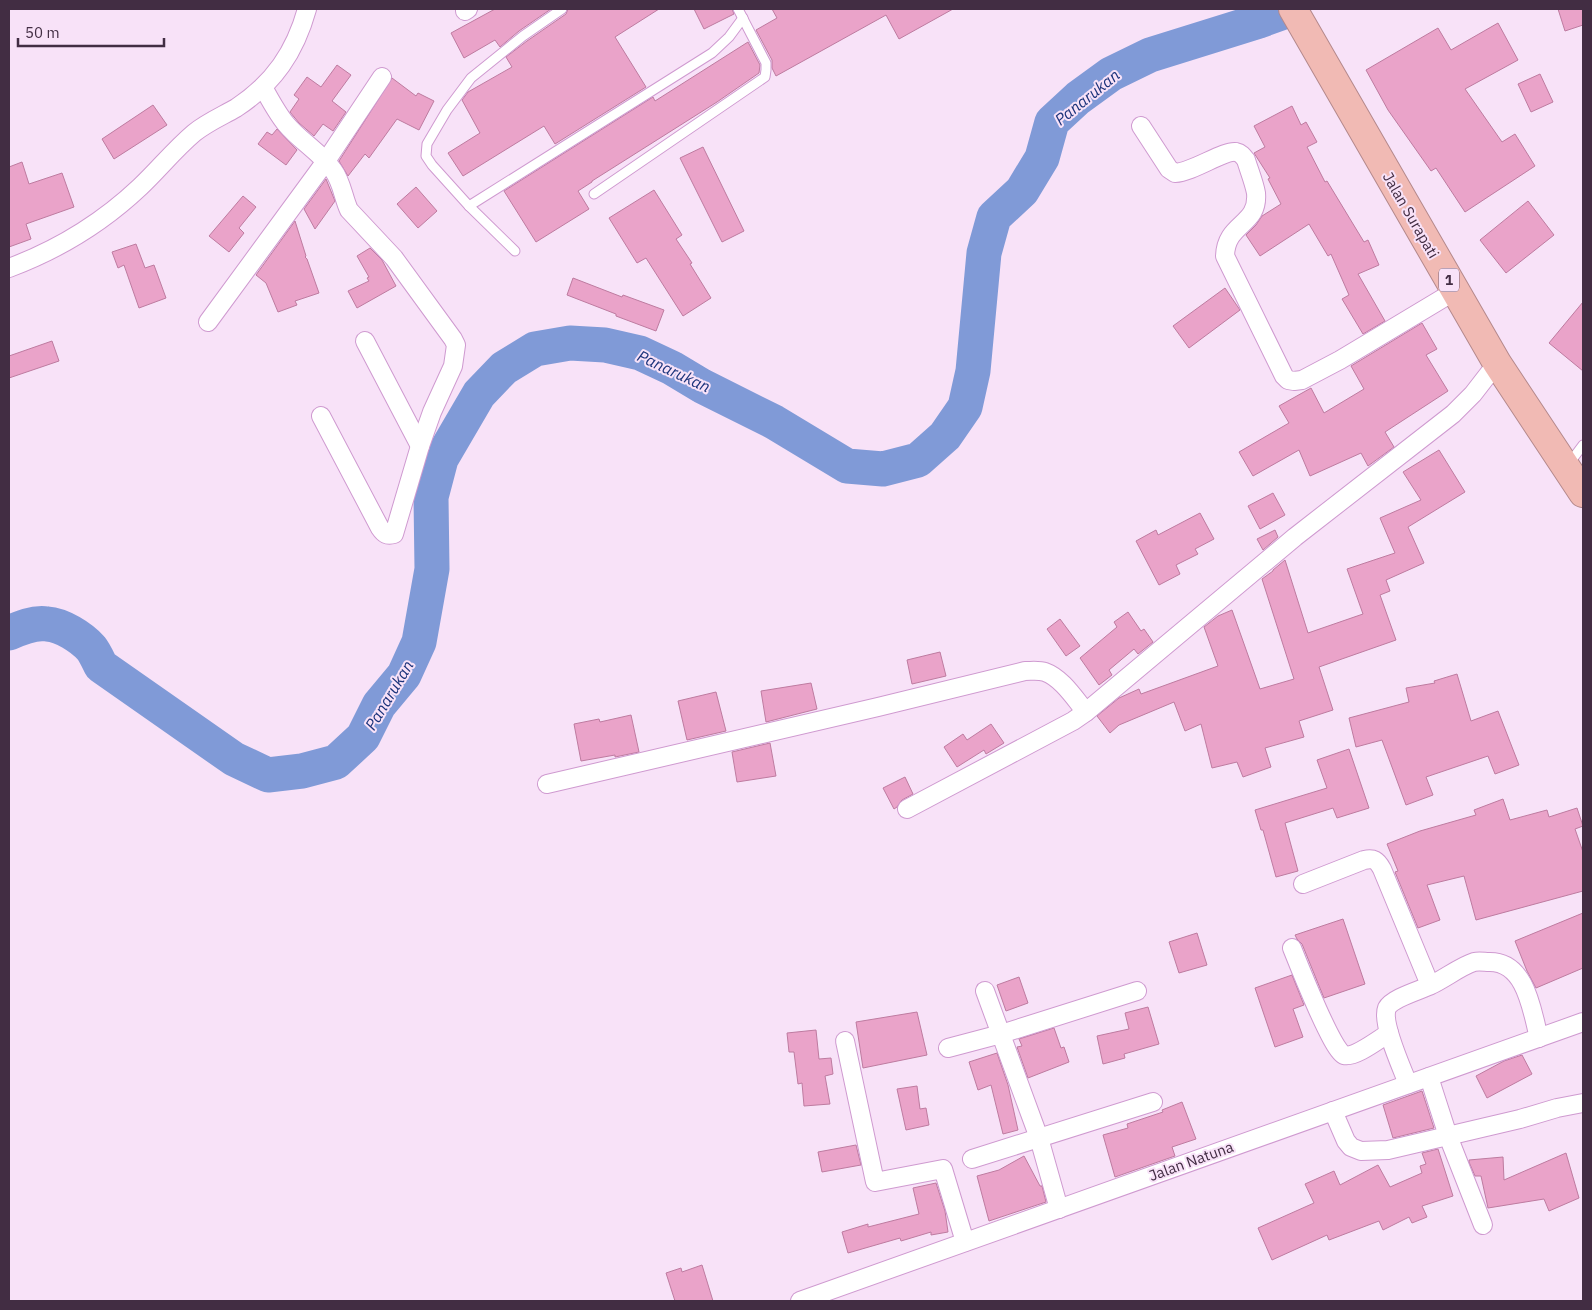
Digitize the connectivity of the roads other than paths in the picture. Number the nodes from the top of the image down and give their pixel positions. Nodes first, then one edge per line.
1 (307, 9) edge
2 (562, 9) edge
3 (738, 9) edge
4 (1293, 9) edge
5 (743, 18) junction
6 (382, 77) dead end
7 (263, 87) junction
8 (1141, 126) dead end
9 (326, 161) junction
10 (594, 194) dead end
11 (469, 206) junction
12 (514, 251) dead end
13 (9, 268) edge
14 (1455, 291) junction
15 (208, 322) dead end
16 (365, 341) dead end
17 (1497, 363) junction
18 (321, 416) dead end
19 (1583, 445) edge
20 (420, 446) junction
21 (1566, 467) junction
22 (1583, 493) edge
23 (1086, 712) junction
24 (548, 784) dead end
25 (907, 809) dead end
26 (1303, 884) dead end
27 (1292, 948) dead end
28 (1430, 985) junction
29 (985, 991) dead end
30 (1137, 991) dead end
31 (1583, 1022) edge
32 (1389, 1033) junction
33 (1001, 1034) junction
34 (1539, 1038) junction
35 (845, 1041) dead end
36 (948, 1048) dead end
37 (1429, 1077) junction
38 (1408, 1084) junction
39 (1153, 1102) dead end
40 (1583, 1103) edge
41 (1333, 1111) junction
42 (1448, 1136) junction
43 (1039, 1138) junction
44 (972, 1159) dead end
45 (1059, 1209) junction
46 (1483, 1225) dead end
47 (965, 1242) junction
48 (800, 1301) edge

1 - 7 street
2 - 11 lane
3 - 5 lane
4 - 14 highway, Jalan Surapati / 1
5 - 10 lane
5 - 11 lane
6 - 9 street
7 - 9 street
7 - 13 street
8 - 14 street
9 - 15 street
9 - 20 street
11 - 12 lane
14 - 17 highway, Jalan Surapati / 1
16 - 20 street
17 - 21 highway, Jalan Surapati / 1
17 - 23 street
18 - 20 street
19 - 21 lane
21 - 22 highway, Jalan Surapati / 1
23 - 24 street
23 - 25 street
26 - 28 street
27 - 32 street
28 - 32 street
28 - 34 street
29 - 33 street
30 - 33 street
31 - 34 street, Jalan Natuna
32 - 38 street
33 - 36 street
33 - 43 street
34 - 37 street, Jalan Natuna
35 - 47 street
37 - 38 street, Jalan Natuna
37 - 42 street
38 - 41 street, Jalan Natuna
39 - 43 street
40 - 42 street
41 - 42 street
41 - 45 street, Jalan Natuna
42 - 46 street
43 - 44 street
43 - 45 street
45 - 47 street, Jalan Natuna
47 - 48 street, Jalan Natuna

